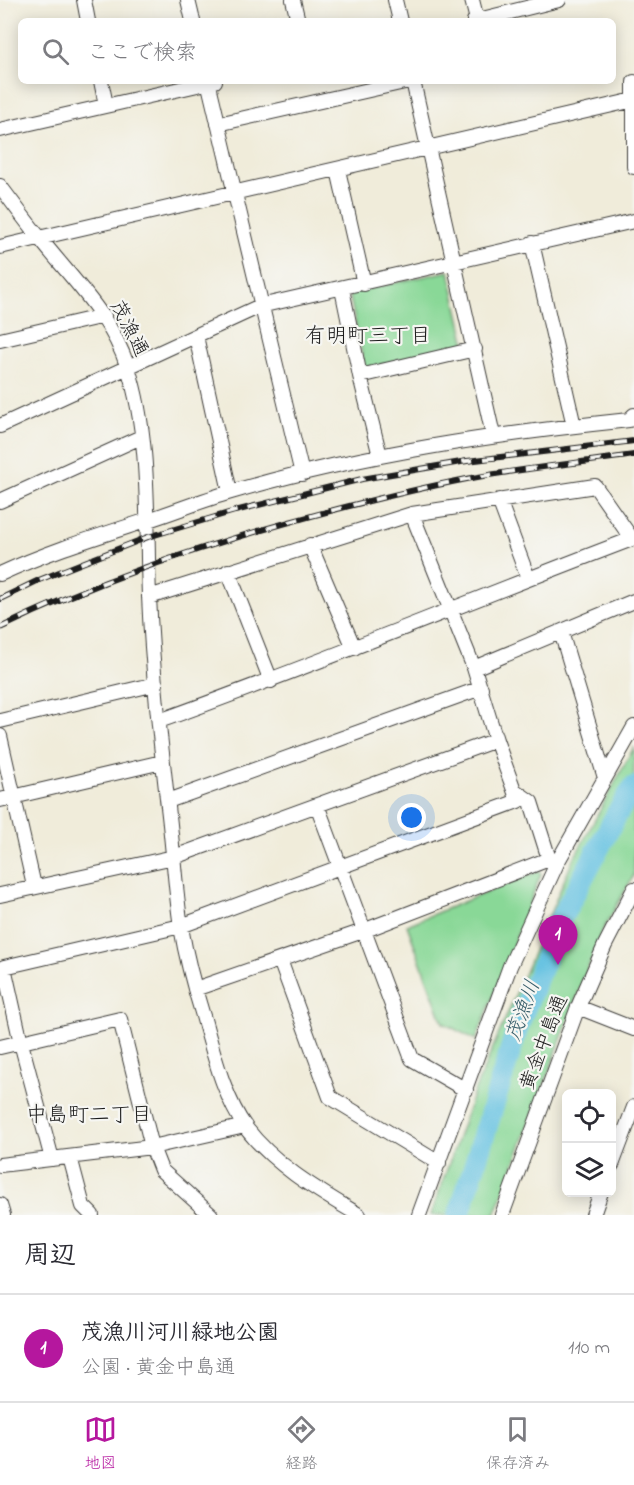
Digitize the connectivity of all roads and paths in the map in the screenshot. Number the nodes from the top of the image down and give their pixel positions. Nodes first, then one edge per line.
1 (84, 0) edge
2 (188, 0) edge
3 (293, 0) edge
4 (395, 0) edge
5 (472, 0) edge
6 (559, 0) edge
7 (87, 18) edge
8 (192, 18) edge
9 (297, 18) edge
10 (399, 18) edge
11 (475, 18) edge
12 (488, 18) edge
13 (634, 82) edge
14 (102, 84) edge
15 (202, 84) edge
16 (211, 84) edge
17 (396, 84) edge
18 (414, 84) edge
19 (634, 100) edge
20 (106, 105) junction
21 (218, 124) junction
22 (0, 130) edge
23 (430, 147) junction
24 (634, 167) edge
25 (338, 170) junction
26 (0, 186) edge
27 (234, 193) junction
28 (634, 220) edge
29 (39, 238) junction
30 (532, 243) junction
31 (0, 247) edge
32 (455, 263) junction
33 (364, 284) junction
34 (342, 289) junction
35 (260, 306) junction
36 (104, 316) junction
37 (196, 336) junction
38 (0, 340) edge
39 (474, 348) junction
40 (127, 367) junction
41 (360, 376) junction
42 (634, 415) edge
43 (0, 426) edge
44 (574, 426) junction
45 (493, 435) junction
46 (141, 436) junction
47 (380, 456) junction
48 (302, 474) junction
49 (230, 492) junction
50 (499, 500) junction
51 (0, 501) edge
52 (411, 514) junction
53 (148, 520) junction
54 (633, 542) edge
55 (310, 545) junction
56 (228, 571) junction
57 (0, 574) edge
58 (528, 578) junction
59 (149, 597) junction
60 (634, 602) edge
61 (450, 609) junction
62 (561, 632) junction
63 (354, 648) junction
64 (474, 668) junction
65 (271, 681) junction
66 (156, 684) junction
67 (481, 688) junction
68 (0, 721) edge
69 (159, 721) junction
70 (634, 727) edge
71 (0, 736) edge
72 (496, 740) junction
73 (162, 762) junction
74 (605, 778) junction
75 (514, 790) junction
76 (14, 797) junction
77 (0, 800) edge
78 (168, 801) junction
79 (317, 805) junction
80 (174, 858) junction
81 (554, 860) junction
82 (341, 868) junction
83 (34, 886) junction
84 (634, 889) edge
85 (0, 895) edge
86 (181, 926) junction
87 (363, 931) junction
88 (280, 960) junction
89 (195, 988) junction
90 (578, 1007) junction
91 (634, 1029) edge
92 (21, 1043) junction
93 (0, 1047) edge
94 (466, 1090) junction
95 (634, 1107) edge
96 (244, 1126) junction
97 (152, 1147) junction
98 (616, 1154) edge
99 (70, 1157) junction
100 (52, 1159) junction
101 (439, 1163) junction
102 (0, 1165) edge
103 (599, 1197) edge
104 (0, 1205) edge
105 (354, 1214) edge
106 (3, 1215) edge
107 (92, 1215) edge
108 (210, 1215) edge
109 (419, 1215) edge
110 (502, 1215) edge
111 (593, 1215) edge

1 - 7 street
2 - 8 street
3 - 9 street
4 - 10 street
5 - 11 street
6 - 12 street
13 - 19 street
14 - 20 street
15 - 20 street
16 - 21 street
17 - 21 street
18 - 23 street
19 - 23 street
19 - 24 street
20 - 22 street
21 - 27 street
23 - 25 street
23 - 32 street
25 - 27 street
25 - 33 street
26 - 29 street, 茂漁通
27 - 29 street
27 - 35 street
28 - 30 street
29 - 31 street
29 - 36 street, 茂漁通
30 - 32 street
30 - 44 street
32 - 33 street
32 - 39 street
33 - 34 street
34 - 35 street
34 - 41 street
35 - 37 street
35 - 48 street
36 - 38 street
36 - 40 street, 茂漁通
37 - 40 street
37 - 49 street
39 - 41 street
39 - 45 street
40 - 43 street
40 - 46 street, 茂漁通
41 - 47 street
42 - 44 street
44 - 45 street
45 - 47 street
46 - 51 street
46 - 53 street, 茂漁通
47 - 48 street
48 - 49 street
49 - 53 street
50 - 52 street
50 - 54 street
50 - 58 street
52 - 55 street
52 - 61 street
53 - 57 street
53 - 59 street, 茂漁通
54 - 58 street
55 - 56 street
55 - 63 street
56 - 59 street
56 - 65 street
58 - 61 street
59 - 66 street, 茂漁通
60 - 62 street
61 - 63 street
61 - 64 street
62 - 64 street
62 - 74 street
63 - 65 street
64 - 67 street
65 - 69 street
66 - 68 street
66 - 69 street, 茂漁通
67 - 72 street
67 - 78 street
69 - 73 street, 茂漁通
70 - 74 street
71 - 76 street
72 - 75 street
72 - 79 street
73 - 76 street
73 - 78 street, 茂漁通
74 - 81 street
75 - 81 street
75 - 82 street
76 - 77 street
76 - 83 street
78 - 80 street, 茂漁通
79 - 80 street
79 - 82 street
80 - 83 street
80 - 86 street, 茂漁通
81 - 87 street
81 - 94 street
82 - 86 street
82 - 87 street
83 - 85 street
84 - 90 street, 黄金中島通
86 - 89 street, 茂漁通
86 - 92 street
87 - 88 street
87 - 94 street
88 - 89 street
88 - 101 street
89 - 96 street, 茂漁通
90 - 91 street
90 - 110 street, 黄金中島通
92 - 93 street
92 - 97 street
92 - 100 street
94 - 101 street
95 - 98 street
96 - 97 street
96 - 105 street, 茂漁通
97 - 99 street
97 - 108 street
99 - 100 street
99 - 107 street
100 - 102 street
101 - 109 street
103 - 111 street
104 - 106 street

